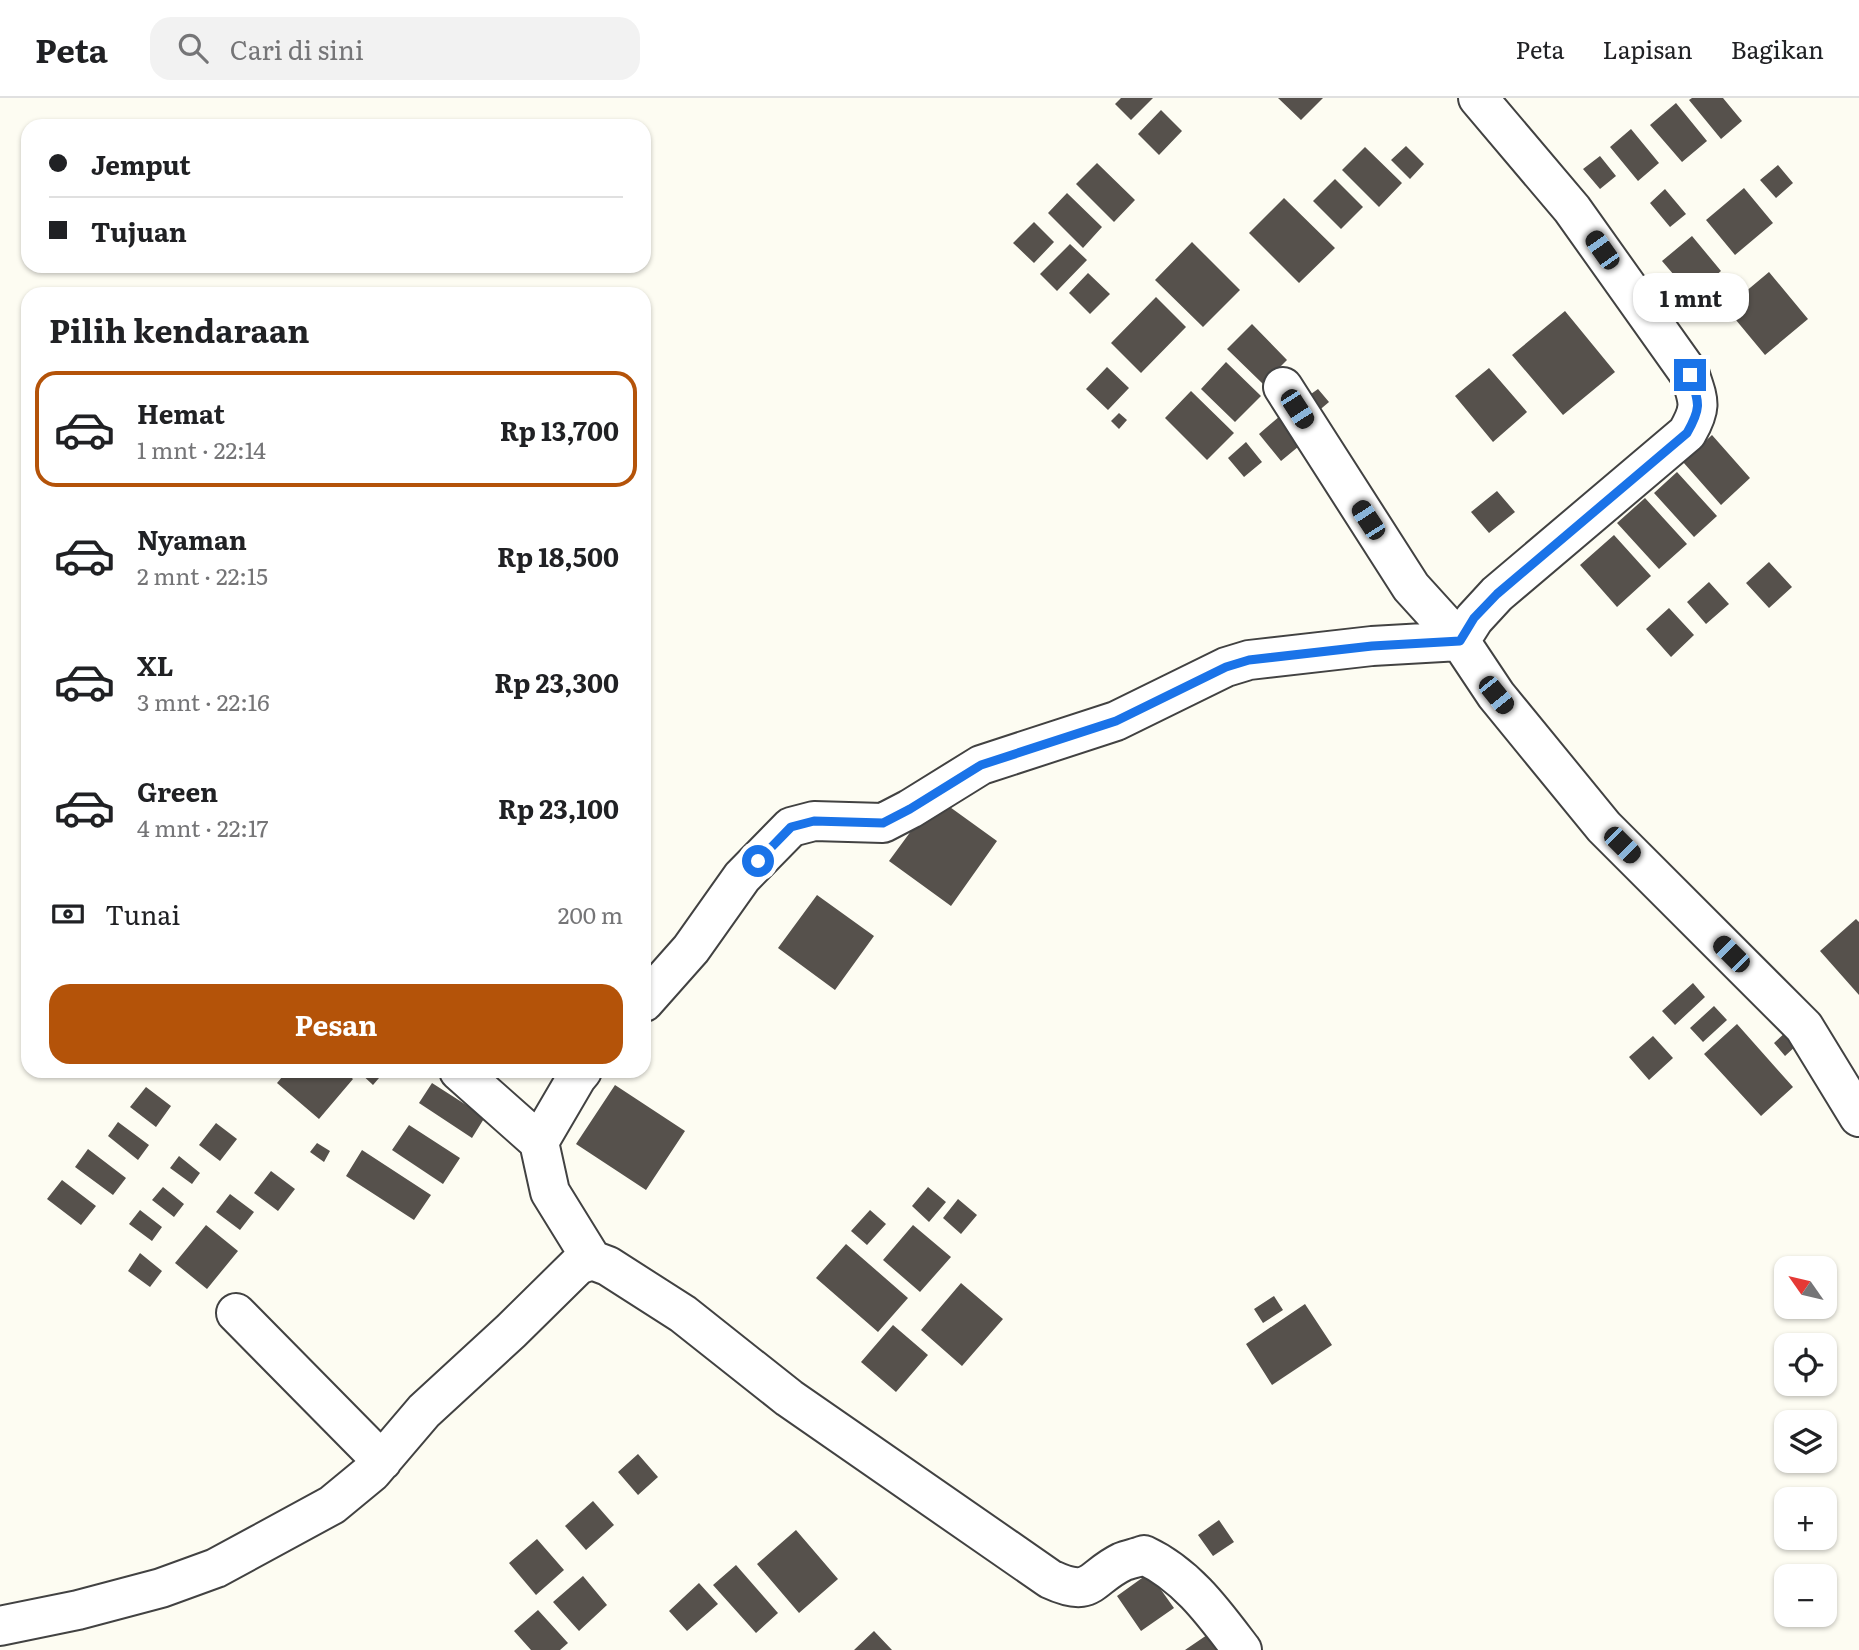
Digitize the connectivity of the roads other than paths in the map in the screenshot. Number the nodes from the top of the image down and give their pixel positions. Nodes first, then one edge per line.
1 (1478, 98) edge
2 (1283, 387) dead end
3 (1460, 641) junction
4 (651, 994) edge
5 (467, 1078) edge
6 (576, 1078) edge
7 (1859, 1117) edge
8 (540, 1142) junction
9 (592, 1260) junction
10 (236, 1313) dead end
11 (382, 1461) junction
12 (0, 1626) edge
13 (1241, 1650) edge

1 - 3 street
2 - 3 street
3 - 4 street
3 - 7 street
5 - 8 street
6 - 8 street
8 - 9 street
9 - 11 street
9 - 13 street
10 - 11 street
11 - 12 street

